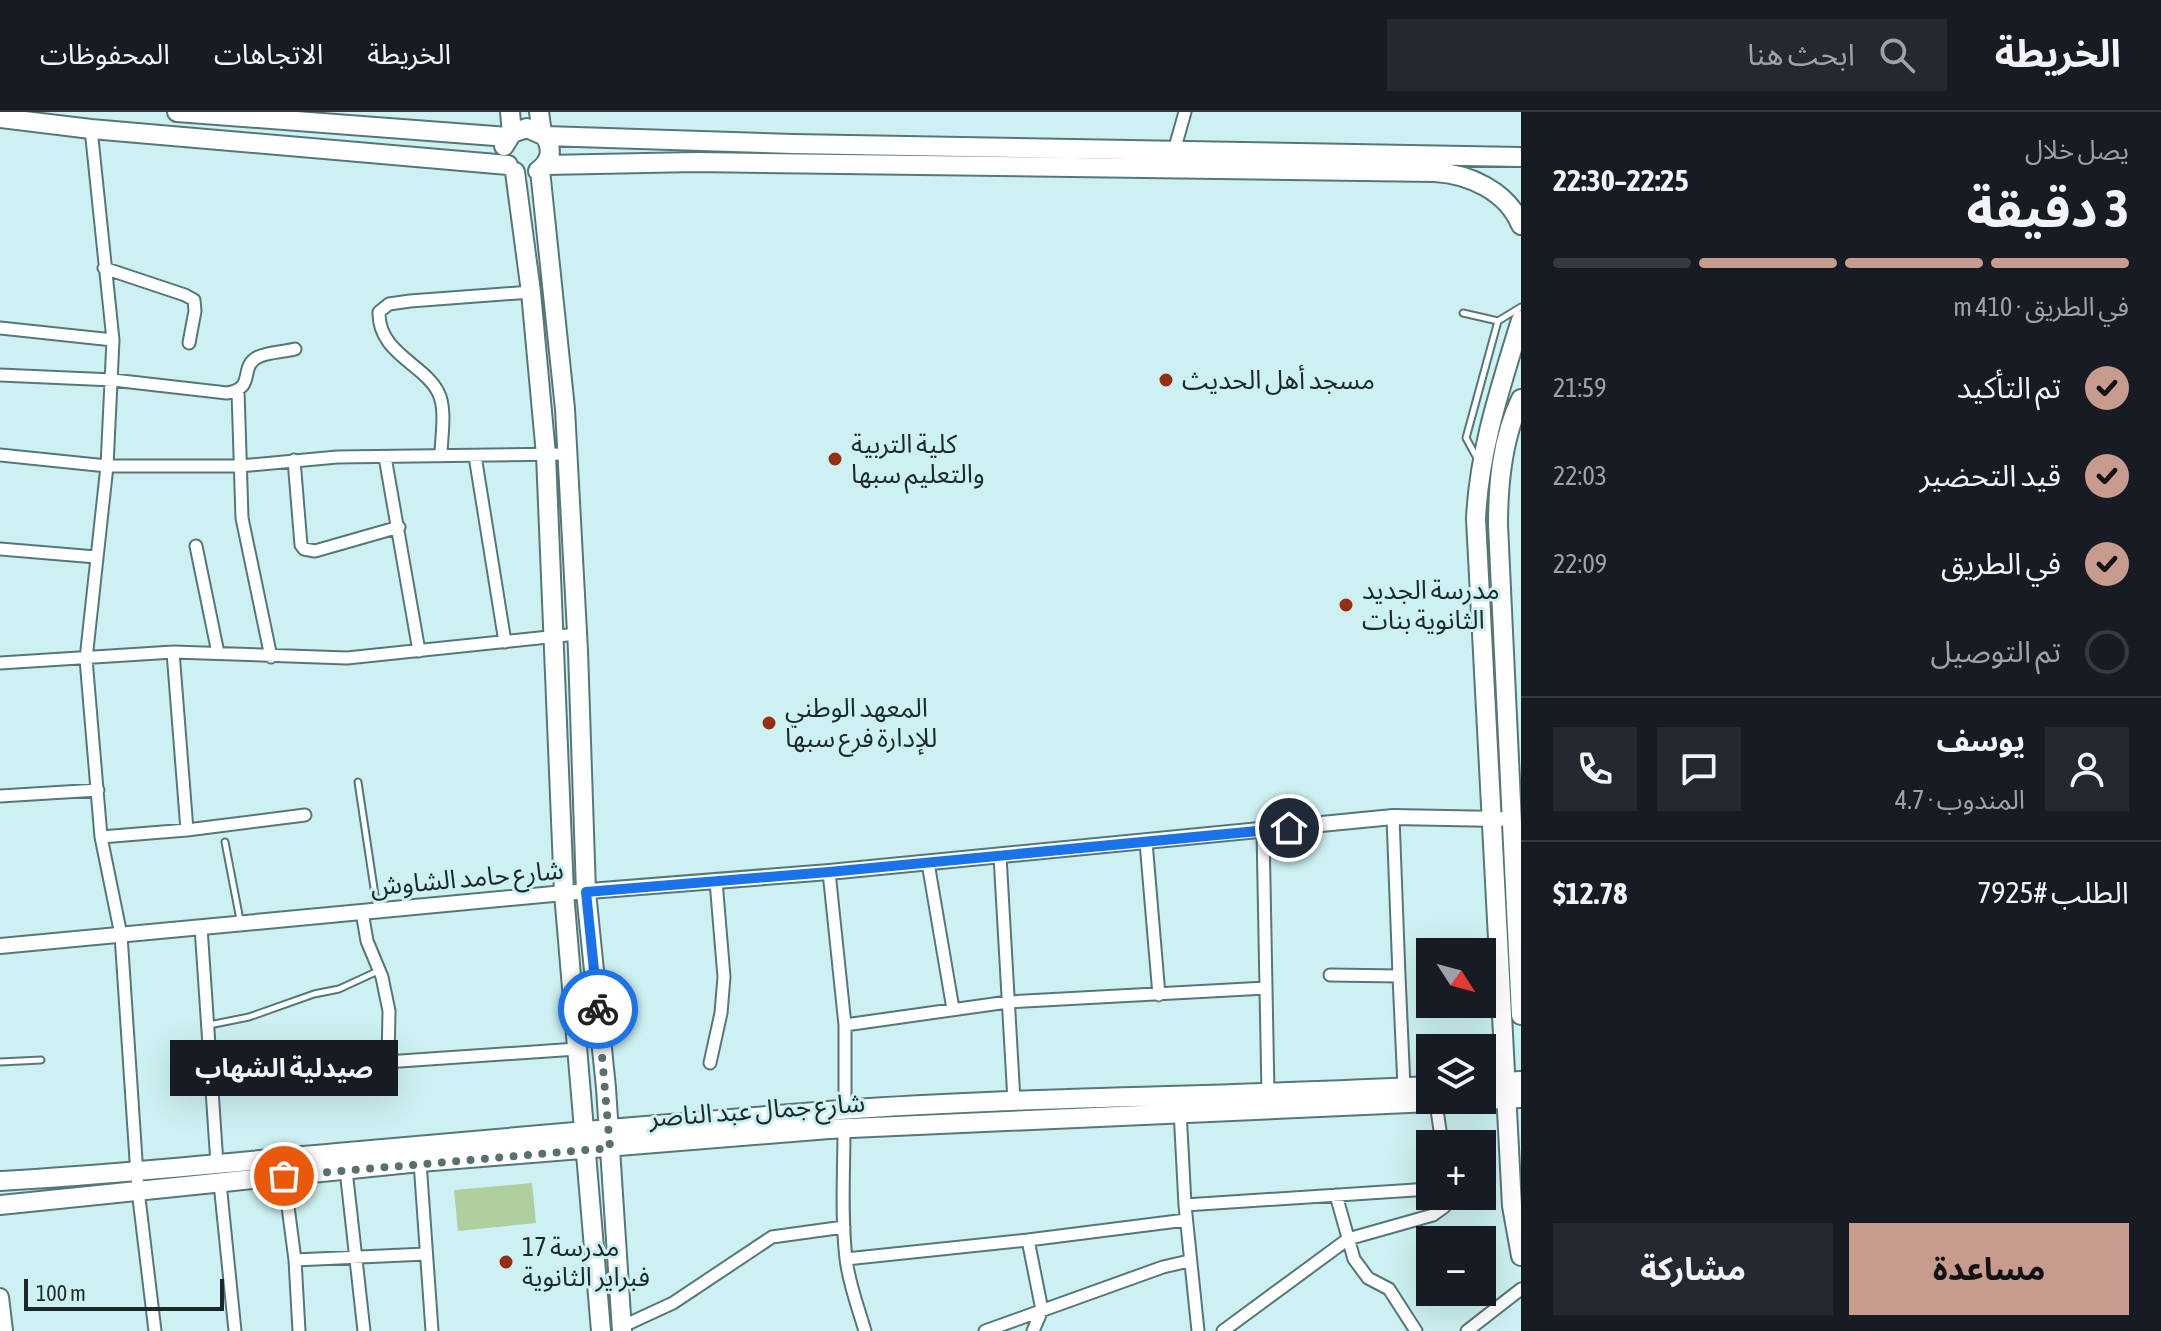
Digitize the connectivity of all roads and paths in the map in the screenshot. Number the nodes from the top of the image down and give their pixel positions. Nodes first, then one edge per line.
1 (177, 112) edge
2 (510, 112) edge
3 (539, 112) edge
4 (1185, 112) edge
5 (225, 114) edge
6 (0, 118) edge
7 (91, 129) junction
8 (510, 135) junction
9 (544, 135) junction
10 (1174, 151) junction
11 (1518, 155) edge
12 (512, 168) junction
13 (543, 168) junction
14 (1521, 225) edge
15 (104, 268) junction
16 (531, 292) junction
17 (1521, 307) edge
18 (1463, 313) dead end
19 (1521, 320) edge
20 (1498, 321) junction
21 (0, 328) edge
22 (113, 340) junction
23 (189, 343) dead end
24 (295, 349) dead end
25 (0, 375) edge
26 (113, 380) junction
27 (238, 391) junction
28 (1521, 399) edge
29 (568, 454) junction
30 (0, 455) edge
31 (546, 455) junction
32 (441, 456) junction
33 (475, 456) junction
34 (385, 457) junction
35 (294, 460) junction
36 (107, 466) junction
37 (240, 466) junction
38 (1481, 466) junction
39 (399, 527) junction
40 (196, 546) dead end
41 (0, 549) edge
42 (96, 557) junction
43 (577, 634) junction
44 (554, 637) junction
45 (505, 642) junction
46 (419, 651) junction
47 (173, 652) junction
48 (218, 653) junction
49 (271, 657) junction
50 (86, 659) junction
51 (0, 663) edge
52 (1514, 701) edge
53 (358, 782) dead end
54 (98, 790) junction
55 (0, 796) edge
56 (305, 815) dead end
57 (1393, 817) junction
58 (1491, 819) junction
59 (1516, 821) edge
60 (187, 830) junction
61 (1263, 830) junction
62 (101, 837) junction
63 (225, 842) dead end
64 (1146, 842) junction
65 (1000, 856) junction
66 (928, 863) junction
67 (829, 872) junction
68 (716, 881) junction
69 (586, 892) junction
70 (564, 893) junction
71 (370, 911) junction
72 (241, 925) junction
73 (201, 927) junction
74 (121, 935) junction
75 (0, 946) edge
76 (379, 971) junction
77 (1330, 975) dead end
78 (1399, 976) junction
79 (1266, 988) junction
80 (1159, 995) junction
81 (1008, 1002) junction
82 (953, 1009) junction
83 (1521, 1015) edge
84 (208, 1025) junction
85 (845, 1025) junction
86 (577, 1049) junction
87 (41, 1060) dead end
88 (0, 1062) edge
89 (388, 1062) junction
90 (710, 1063) dead end
91 (211, 1074) junction
92 (1404, 1087) junction
93 (1416, 1090) edge
94 (1513, 1090) edge
95 (1268, 1094) junction
96 (1416, 1095) edge
97 (1014, 1101) junction
98 (1180, 1105) junction
99 (844, 1119) junction
100 (609, 1129) junction
101 (585, 1131) junction
102 (610, 1148) junction
103 (587, 1150) junction
104 (420, 1162) junction
105 (346, 1170) junction
106 (219, 1173) junction
107 (284, 1176) junction
108 (0, 1181) edge
109 (137, 1182) junction
110 (1416, 1190) edge
111 (1336, 1195) junction
112 (0, 1205) edge
113 (1185, 1205) junction
114 (1440, 1210) edge
115 (1186, 1220) junction
116 (844, 1227) junction
117 (1348, 1239) junction
118 (1028, 1240) junction
119 (426, 1254) junction
120 (1521, 1256) edge
121 (356, 1258) junction
122 (846, 1259) junction
123 (295, 1260) junction
124 (1189, 1261) junction
125 (1521, 1289) edge
126 (0, 1297) edge
127 (1042, 1310) junction
128 (622, 1329) edge
129 (4, 1331) edge
130 (155, 1331) edge
131 (235, 1331) edge
132 (299, 1331) edge
133 (364, 1331) edge
134 (432, 1331) edge
135 (601, 1331) edge
136 (865, 1331) edge
137 (985, 1331) edge
138 (1033, 1331) edge
139 (1198, 1331) edge
140 (1223, 1331) edge
141 (1416, 1331) edge
142 (1467, 1331) edge

1 - 5 main road
2 - 8 main road
3 - 9 main road
4 - 10 street
5 - 8 main road
6 - 7 main road
7 - 12 main road
7 - 15 street
8 - 9 main road
8 - 12 main road
9 - 10 main road
9 - 13 main road
10 - 11 main road
12 - 13 main road
12 - 16 main road
13 - 14 main road
13 - 29 main road
15 - 22 street
15 - 23 street
16 - 31 main road
16 - 32 street
17 - 20 lane
18 - 20 lane
19 - 38 main road
20 - 38 lane
21 - 22 street
22 - 26 street
24 - 27 street
25 - 26 street
26 - 27 street
26 - 36 street
27 - 37 street
28 - 52 main road
29 - 31 street
29 - 43 main road
30 - 36 street
31 - 33 street
31 - 44 main road
32 - 33 street
32 - 34 street
33 - 45 street
34 - 35 street
34 - 39 street
35 - 37 street
35 - 39 street
36 - 37 street
36 - 42 street
37 - 49 street
38 - 58 main road
39 - 46 street
40 - 48 street
41 - 42 street
42 - 50 street
43 - 44 street
43 - 69 main road
44 - 45 street
44 - 70 main road
45 - 46 street
46 - 49 street
47 - 48 street
47 - 50 street
47 - 60 street
48 - 49 street
50 - 51 street
50 - 54 street
52 - 59 main road
53 - 71 lane
54 - 55 street
54 - 62 street
56 - 60 street
57 - 58 street, شارع حامد الشاوش
57 - 61 street, شارع حامد الشاوش
57 - 78 street
58 - 59 street, شارع حامد الشاوش
58 - 94 main road
59 - 83 main road
60 - 62 street
61 - 64 street, شارع حامد الشاوش
61 - 79 street
62 - 74 street
63 - 72 lane
64 - 65 street, شارع حامد الشاوش
64 - 80 street
65 - 66 street, شارع حامد الشاوش
65 - 81 street
66 - 67 street, شارع حامد الشاوش
66 - 82 street
67 - 68 street, شارع حامد الشاوش
67 - 85 street
68 - 69 street, شارع حامد الشاوش
68 - 90 street
69 - 70 street, شارع حامد الشاوش
69 - 100 main road
70 - 71 street, شارع حامد الشاوش
70 - 86 main road
71 - 72 street, شارع حامد الشاوش
71 - 76 street
72 - 73 street, شارع حامد الشاوش
73 - 74 street, شارع حامد الشاوش
73 - 84 street
74 - 75 street, شارع حامد الشاوش
74 - 109 street
76 - 84 lane
76 - 89 street
77 - 78 street
78 - 92 street
79 - 80 street
79 - 95 street
80 - 81 street
81 - 82 street
81 - 97 street
82 - 85 street
84 - 91 street
85 - 99 street
86 - 89 street
86 - 101 main road
87 - 88 lane
89 - 91 street
91 - 106 street
92 - 93 main road, شارع جمال عبد الناصر
92 - 95 main road, شارع جمال عبد الناصر
94 - 120 main road
95 - 98 main road, شارع جمال عبد الناصر
96 - 98 main road, شارع جمال عبد الناصر
97 - 98 main road, شارع جمال عبد الناصر
97 - 99 main road, شارع جمال عبد الناصر
98 - 99 main road, شارع جمال عبد الناصر
98 - 113 street
99 - 100 main road, شارع جمال عبد الناصر
99 - 102 main road, شارع جمال عبد الناصر
99 - 116 street
100 - 101 main road, شارع جمال عبد الناصر
100 - 102 main road
101 - 103 main road
101 - 106 main road, شارع جمال عبد الناصر
102 - 103 main road, شارع جمال عبد الناصر
102 - 128 main road
103 - 104 main road, شارع جمال عبد الناصر
103 - 135 main road
104 - 105 main road, شارع جمال عبد الناصر
104 - 119 street
105 - 107 main road, شارع جمال عبد الناصر
105 - 121 street
106 - 107 main road, شارع جمال عبد الناصر
106 - 109 main road, شارع جمال عبد الناصر
106 - 131 street
107 - 123 street
108 - 109 main road, شارع جمال عبد الناصر
109 - 112 main road, شارع جمال عبد الناصر
109 - 130 street
110 - 111 street
111 - 113 street
111 - 117 street
113 - 115 street
114 - 117 street
115 - 118 street
115 - 124 street
116 - 122 street
116 - 128 street
117 - 140 street
117 - 141 street
118 - 122 street
118 - 127 street
119 - 121 street
119 - 134 street
121 - 123 street
121 - 133 street
122 - 136 street
123 - 132 street
124 - 127 street
124 - 139 street
125 - 142 street
126 - 129 main road
127 - 137 street
127 - 138 street

